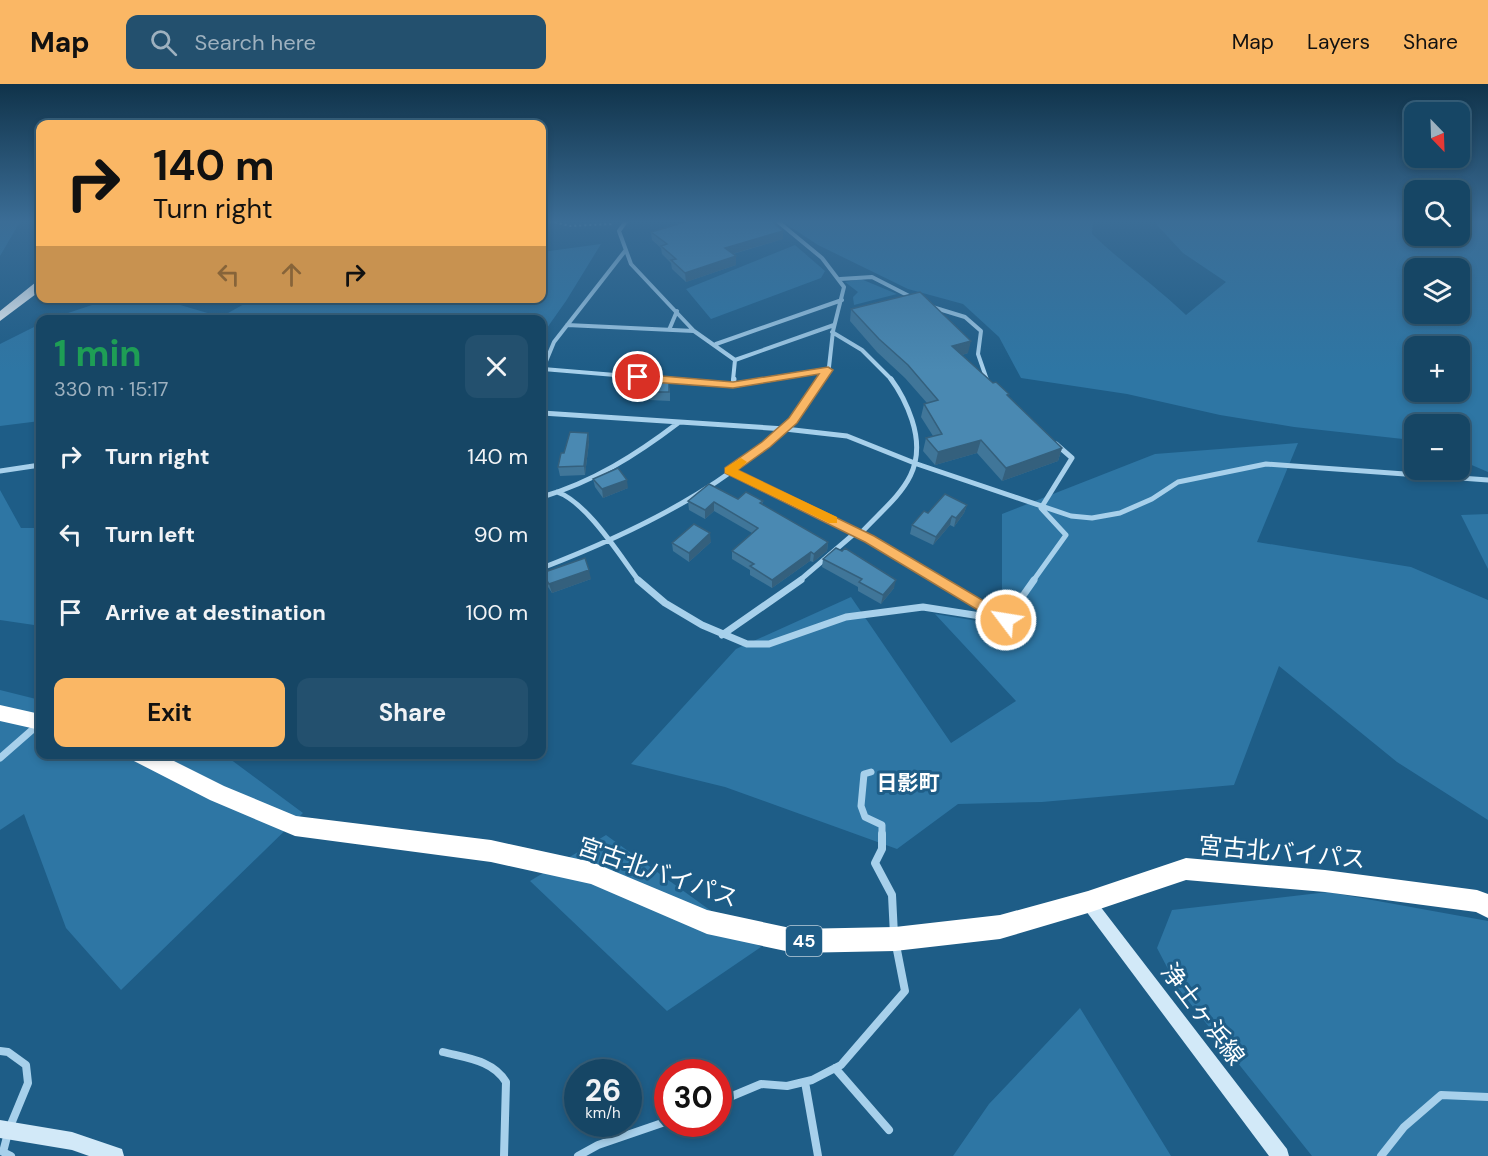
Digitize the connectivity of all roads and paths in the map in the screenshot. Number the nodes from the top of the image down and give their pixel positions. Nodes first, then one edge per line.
1 (610, 270) edge
2 (637, 270) edge
3 (833, 270) edge
4 (840, 279) junction
5 (36, 288) edge
6 (842, 300) junction
7 (677, 310) junction
8 (0, 317) edge
9 (834, 324) junction
10 (567, 325) junction
11 (669, 330) junction
12 (694, 331) junction
13 (832, 332) junction
14 (716, 344) junction
15 (735, 360) junction
16 (546, 361) edge
17 (546, 370) edge
18 (828, 370) junction
19 (989, 384) edge
20 (733, 385) junction
21 (546, 413) edge
22 (679, 422) junction
23 (785, 429) junction
24 (1048, 436) edge
25 (917, 464) junction
26 (36, 466) edge
27 (729, 470) junction
28 (0, 471) edge
29 (1488, 480) edge
30 (557, 492) junction
31 (546, 496) edge
32 (1041, 508) junction
33 (858, 533) junction
34 (610, 540) junction
35 (546, 567) edge
36 (1006, 620) junction
37 (722, 635) junction
38 (0, 713) edge
39 (36, 722) edge
40 (36, 726) edge
41 (0, 758) edge
42 (149, 759) edge
43 (871, 772) dead end
44 (1088, 902) junction
45 (1488, 906) edge
46 (895, 939) junction
47 (0, 1051) edge
48 (443, 1052) dead end
49 (835, 1068) junction
50 (806, 1082) junction
51 (732, 1096) edge
52 (1488, 1097) edge
53 (654, 1126) edge
54 (4, 1129) edge
55 (889, 1130) dead end
56 (11, 1156) edge
57 (115, 1156) edge
58 (504, 1156) edge
59 (578, 1156) edge
60 (818, 1156) edge
61 (1280, 1156) edge
62 (1381, 1156) edge

1 - 10 street
2 - 7 street
3 - 4 street
4 - 6 street
4 - 19 street
5 - 8 highway
6 - 9 street
6 - 14 street
7 - 11 street
7 - 12 street
9 - 13 street
9 - 15 street
10 - 11 street
10 - 16 street
11 - 12 street
12 - 14 street
13 - 18 street
13 - 25 street
14 - 15 street
15 - 20 street
17 - 20 street
18 - 20 street
18 - 23 street
21 - 22 street
22 - 23 street
22 - 30 street
23 - 25 street
23 - 27 street
24 - 32 street
25 - 32 street
25 - 33 street
26 - 28 street
27 - 33 street
27 - 34 street
29 - 32 street
30 - 31 street
30 - 34 street
32 - 36 street
33 - 36 street
33 - 37 street
34 - 35 street
34 - 37 street
36 - 37 street
38 - 39 highway
40 - 41 street
42 - 46 highway, 宮古北バイパス / 45
43 - 46 street
44 - 45 highway, 宮古北バイパス / 45
44 - 46 highway, 宮古北バイパス / 45
44 - 61 main road, 浄土ヶ浜線
46 - 49 street
47 - 54 street
48 - 58 street
49 - 50 street
49 - 55 street
50 - 51 street
50 - 60 street
52 - 62 street
53 - 59 street
54 - 56 street
54 - 57 main road

